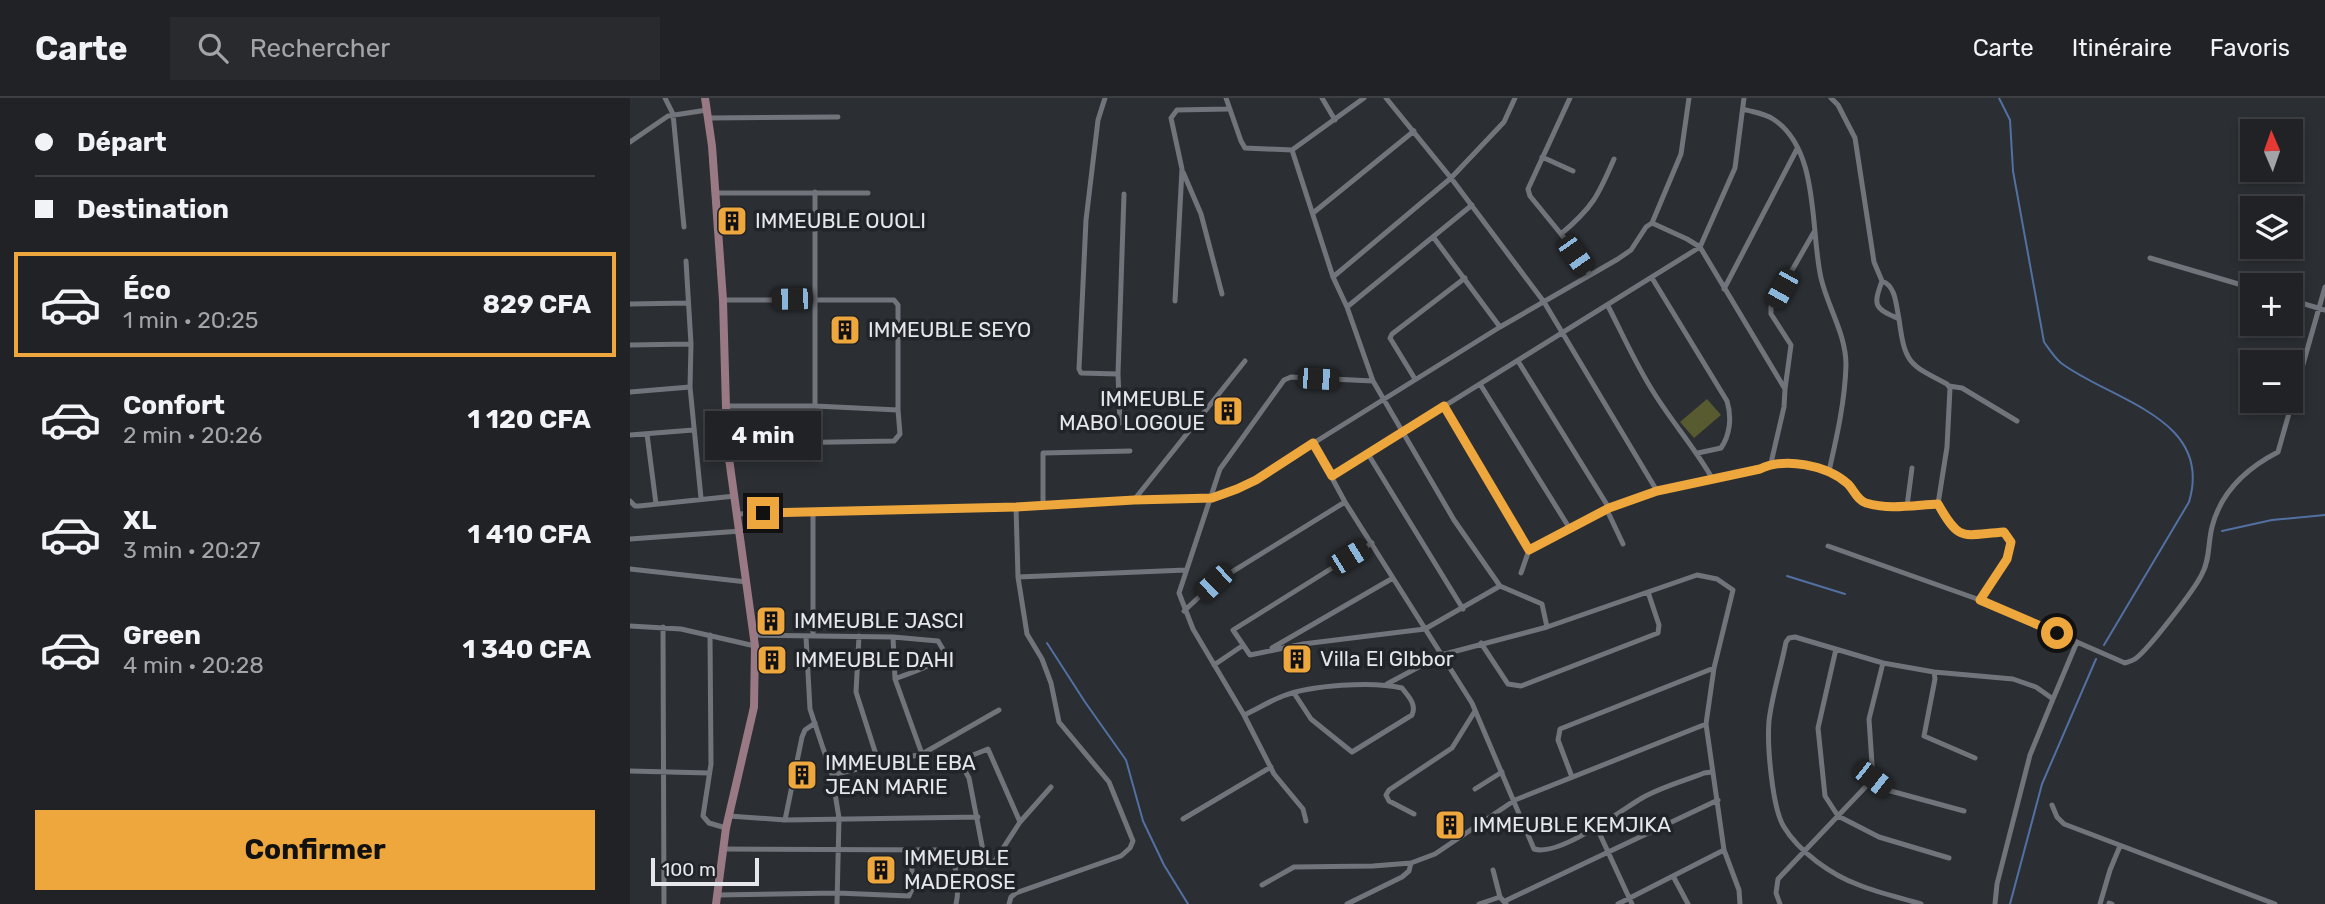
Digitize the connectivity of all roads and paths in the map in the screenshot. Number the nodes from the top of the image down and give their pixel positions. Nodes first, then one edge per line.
1 (665, 98) edge
2 (705, 98) edge
3 (1105, 98) edge
4 (1226, 98) edge
5 (1322, 98) edge
6 (1364, 98) edge
7 (1386, 98) edge
8 (1515, 98) edge
9 (1570, 98) edge
10 (1689, 98) edge
11 (1744, 98) edge
12 (1831, 98) edge
13 (1228, 109) junction
14 (1742, 109) junction
15 (673, 114) junction
16 (708, 114) junction
17 (838, 117) dead end
18 (1335, 120) junction
19 (1414, 131) junction
20 (630, 142) edge
21 (1797, 148) junction
22 (1292, 150) junction
23 (1542, 157) junction
24 (1614, 159) dead end
25 (1182, 169) junction
26 (1573, 171) dead end
27 (1451, 178) junction
28 (815, 191) junction
29 (715, 193) junction
30 (868, 193) dead end
31 (1124, 194) dead end
32 (1472, 205) junction
33 (1313, 213) junction
34 (1652, 223) junction
35 (684, 227) dead end
36 (1814, 232) junction
37 (1561, 234) junction
38 (1434, 238) junction
39 (1700, 247) junction
40 (2150, 258) dead end
41 (686, 261) dead end
42 (1590, 275) junction
43 (1333, 276) junction
44 (1465, 278) junction
45 (1652, 278) junction
46 (1882, 281) junction
47 (2240, 284) edge
48 (2325, 287) edge
49 (1724, 289) junction
50 (1222, 294) dead end
51 (816, 299) junction
52 (723, 300) junction
53 (1175, 301) dead end
54 (1544, 302) junction
55 (688, 303) junction
56 (2303, 303) edge
57 (630, 304) edge
58 (1608, 306) junction
59 (1347, 307) junction
60 (2322, 309) edge
61 (1899, 318) junction
62 (1500, 327) junction
63 (1564, 334) junction
64 (691, 344) junction
65 (630, 345) edge
66 (1245, 361) dead end
67 (1518, 361) junction
68 (1118, 374) junction
69 (1415, 379) junction
70 (1373, 381) junction
71 (1480, 384) junction
72 (1949, 386) junction
73 (690, 387) junction
74 (1785, 389) junction
75 (630, 392) edge
76 (1385, 398) junction
77 (726, 406) junction
78 (815, 406) junction
79 (1444, 406) junction
80 (898, 410) junction
81 (2017, 421) dead end
82 (1120, 423) dead end
83 (694, 430) junction
84 (1403, 432) junction
85 (647, 434) junction
86 (630, 435) edge
87 (1313, 443) junction
88 (727, 444) junction
89 (1130, 451) dead end
90 (1698, 453) junction
91 (1368, 454) junction
92 (1771, 463) junction
93 (1912, 468) dead end
94 (1829, 471) junction
95 (1332, 476) junction
96 (1712, 478) junction
97 (1657, 491) junction
98 (735, 496) junction
99 (701, 498) junction
100 (1212, 498) junction
101 (1134, 500) junction
102 (630, 501) edge
103 (1346, 502) junction
104 (656, 504) junction
105 (1938, 504) junction
106 (1043, 505) junction
107 (1907, 506) junction
108 (1016, 507) junction
109 (1608, 509) junction
110 (813, 513) junction
111 (738, 514) junction
112 (1570, 529) junction
113 (741, 531) junction
114 (630, 539) edge
115 (1372, 543) junction
116 (1623, 544) dead end
117 (1828, 546) dead end
118 (1529, 550) junction
119 (630, 569) edge
120 (1186, 570) junction
121 (1521, 573) dead end
122 (1018, 577) junction
123 (1393, 578) junction
124 (747, 582) junction
125 (1500, 586) junction
126 (1648, 592) junction
127 (1980, 600) junction
128 (1463, 609) junction
129 (1184, 611) junction
130 (630, 626) edge
131 (663, 627) junction
132 (1547, 627) junction
133 (1425, 629) junction
134 (710, 635) junction
135 (753, 635) junction
136 (810, 636) junction
137 (859, 636) junction
138 (893, 637) junction
139 (2077, 642) junction
140 (1482, 643) junction
141 (755, 646) junction
142 (1242, 646) junction
143 (1836, 649) junction
144 (1265, 652) junction
145 (1441, 654) junction
146 (1883, 663) junction
147 (1214, 665) junction
148 (1714, 668) junction
149 (1934, 672) junction
150 (895, 679) junction
151 (1387, 684) junction
152 (1294, 693) junction
153 (2053, 699) junction
154 (999, 710) dead end
155 (1475, 711) junction
156 (1244, 715) junction
157 (815, 723) junction
158 (1706, 724) junction
159 (922, 754) junction
160 (1975, 758) dead end
161 (879, 764) junction
162 (1271, 767) junction
163 (630, 771) edge
164 (665, 772) junction
165 (1502, 772) junction
166 (1712, 772) junction
167 (709, 773) junction
168 (832, 775) junction
169 (1572, 778) junction
170 (1873, 779) junction
171 (1051, 787) dead end
172 (1475, 789) dead end
173 (1514, 800) junction
174 (1718, 800) junction
175 (2052, 805) dead end
176 (1964, 811) dead end
177 (1414, 814) dead end
178 (729, 816) junction
179 (1838, 816) junction
180 (978, 817) junction
181 (839, 818) junction
182 (1183, 819) dead end
183 (785, 820) junction
184 (1306, 821) dead end
185 (1020, 822) junction
186 (726, 828) junction
187 (1597, 828) junction
188 (2120, 846) junction
189 (723, 849) junction
190 (839, 850) junction
191 (912, 850) junction
192 (1724, 850) junction
193 (1804, 850) junction
194 (1608, 852) junction
195 (1949, 858) dead end
196 (1411, 863) junction
197 (1493, 870) dead end
198 (1674, 876) junction
199 (1262, 885) dead end
200 (837, 893) junction
201 (767, 894) junction
202 (811, 894) junction
203 (717, 899) edge
204 (1504, 901) edge
205 (1631, 901) edge
206 (664, 904) edge
207 (767, 904) edge
208 (811, 904) edge
209 (837, 904) edge
210 (956, 904) edge
211 (1009, 904) edge
212 (1348, 904) edge
213 (1479, 904) edge
214 (1618, 904) edge
215 (1688, 904) edge
216 (1740, 904) edge
217 (1780, 904) edge
218 (1921, 904) edge
219 (1996, 904) edge
220 (2100, 904) edge
221 (2275, 904) edge

1 - 15 street
2 - 16 street
3 - 68 street
4 - 13 street
5 - 18 street
6 - 18 street
7 - 19 street
8 - 27 street
9 - 23 street
10 - 34 street
11 - 14 street
12 - 46 street
13 - 22 street
13 - 25 street
14 - 21 street
14 - 39 street
15 - 16 street
15 - 20 street
15 - 35 street
16 - 17 street
16 - 29 street
18 - 22 street
19 - 27 street
19 - 33 street
21 - 36 street
21 - 49 street
22 - 33 street
23 - 26 street
23 - 37 street
24 - 37 street
25 - 50 street
25 - 53 street
27 - 32 street
27 - 43 street
28 - 29 street
28 - 30 street
28 - 51 street
29 - 52 street
31 - 68 street
32 - 38 street
32 - 54 street
33 - 43 street
34 - 39 street
34 - 42 street
36 - 74 street
36 - 94 street
37 - 42 street
38 - 44 street
38 - 59 street
39 - 45 street
39 - 49 street
40 - 47 street
41 - 55 street
42 - 54 street
43 - 59 street
44 - 62 street
44 - 69 street
45 - 58 street
45 - 90 street
46 - 61 street
46 - 61 street
48 - 60 street
49 - 74 street
51 - 52 street
51 - 78 street
51 - 80 street
52 - 77 street
54 - 62 street
54 - 63 street
55 - 57 street
55 - 64 street
56 - 60 street
58 - 63 street
58 - 90 street
59 - 70 street
60 - 139 street
61 - 72 street
62 - 69 street
63 - 67 street
63 - 97 street
64 - 65 street
64 - 73 street
66 - 101 street
67 - 71 street
67 - 109 street
68 - 82 street
69 - 76 street
70 - 76 street
70 - 100 street
71 - 79 street
71 - 112 street
72 - 81 street
72 - 105 street
73 - 75 street
73 - 83 street
74 - 92 street
76 - 84 street
76 - 87 street
77 - 78 street
77 - 88 street
78 - 80 street
79 - 84 street
79 - 118 street
80 - 88 street
83 - 85 street
83 - 99 street
84 - 91 street
84 - 125 street
85 - 86 street
85 - 104 street
87 - 95 street
87 - 100 street
88 - 98 street
89 - 106 street
90 - 96 street
91 - 95 street
91 - 128 street
92 - 94 street
92 - 96 street
93 - 107 street
94 - 107 street
95 - 103 street
96 - 97 street
97 - 109 street
98 - 99 street
98 - 111 street
99 - 104 street
100 - 101 street
100 - 120 street
101 - 106 street
102 - 104 street
103 - 115 street
103 - 129 street
105 - 107 street
105 - 127 street
106 - 108 street
108 - 110 street
108 - 122 street
109 - 112 street
109 - 116 street
110 - 111 street
110 - 136 street
111 - 113 street
112 - 118 street
113 - 114 street
113 - 124 street
115 - 123 street
115 - 142 street
117 - 127 street
118 - 121 street
119 - 124 street
120 - 122 street
120 - 129 street
122 - 211 street
123 - 133 street
123 - 144 street
124 - 135 street
125 - 128 street
125 - 132 street
126 - 132 street
126 - 140 street
126 - 148 street
127 - 139 street
128 - 133 street
129 - 147 street
130 - 131 street
131 - 134 street
131 - 164 street
132 - 140 street
133 - 144 street
133 - 145 street
134 - 141 street
134 - 167 street
135 - 136 street
135 - 141 street
136 - 137 street
136 - 157 street
137 - 138 street
137 - 161 street
138 - 150 street
138 - 150 street
139 - 153 street
140 - 145 street
141 - 178 street
142 - 144 street
142 - 147 street
143 - 146 street
143 - 179 street
143 - 193 street
145 - 151 street
145 - 155 street
146 - 149 street
146 - 170 street
147 - 156 street
148 - 158 street
148 - 169 street
149 - 153 street
149 - 160 street
150 - 159 street
151 - 152 street
151 - 152 street
152 - 156 street
153 - 219 street
154 - 159 street
155 - 165 street
155 - 177 street
156 - 162 street
157 - 168 street
157 - 183 street
158 - 166 street
158 - 169 street
159 - 161 street
161 - 168 street
162 - 182 street
162 - 184 street
163 - 164 street
164 - 167 street
164 - 206 street
165 - 172 street
165 - 173 street
166 - 174 street
166 - 187 street
167 - 186 street
168 - 181 street
169 - 173 street
170 - 176 street
170 - 179 street
171 - 185 street
173 - 187 street
173 - 196 street
174 - 192 street
174 - 194 street
175 - 188 street
178 - 183 street
178 - 186 street
179 - 193 street
179 - 195 street
180 - 181 street
180 - 185 street
180 - 185 street
181 - 183 street
181 - 190 street
186 - 189 street
187 - 194 street
188 - 220 street
188 - 221 street
189 - 190 street
189 - 203 street
190 - 191 street
190 - 200 street
191 - 200 street
191 - 210 street
192 - 198 street
192 - 216 street
193 - 217 street
193 - 218 street
194 - 204 street
194 - 205 street
196 - 199 street
196 - 212 street
197 - 204 street
198 - 205 street
198 - 215 street
200 - 202 street
200 - 209 street
201 - 202 street
201 - 203 street
201 - 207 street
202 - 208 street
204 - 213 street
205 - 214 street

